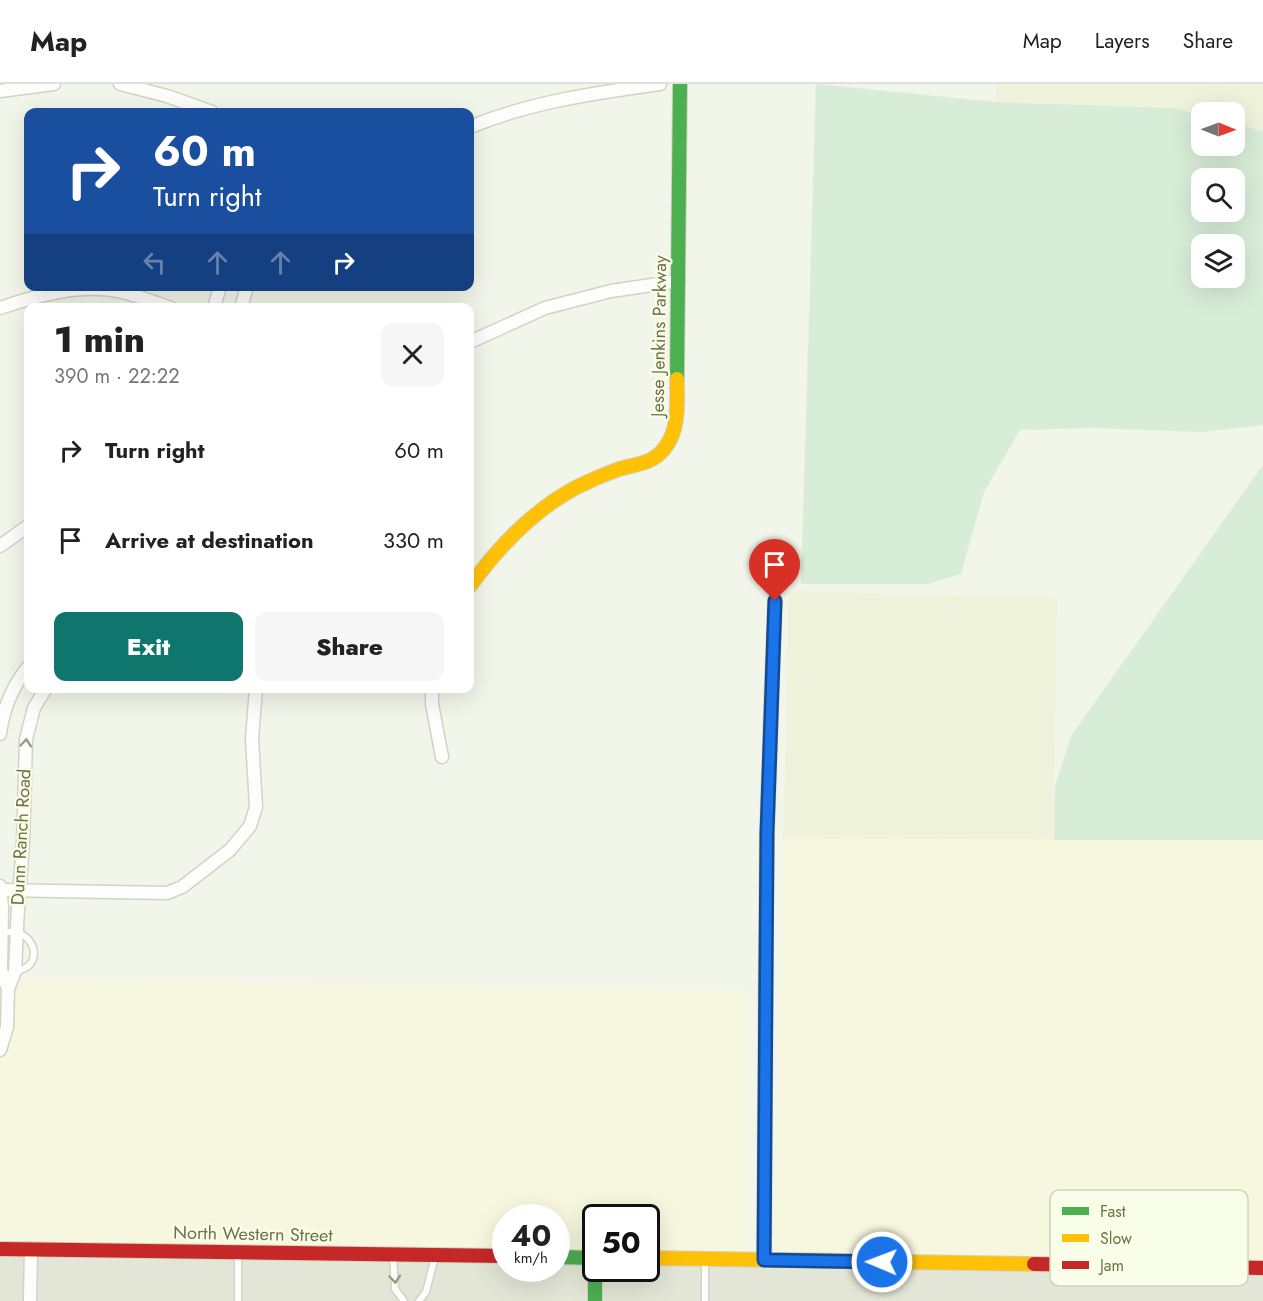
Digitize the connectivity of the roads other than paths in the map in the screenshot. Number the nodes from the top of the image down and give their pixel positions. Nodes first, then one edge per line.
1 (54, 84) edge
2 (120, 84) edge
3 (660, 84) edge
4 (680, 84) edge
5 (0, 91) edge
6 (201, 108) edge
7 (474, 125) edge
8 (679, 281) junction
9 (65, 291) edge
10 (118, 291) edge
11 (155, 303) edge
12 (0, 308) edge
13 (474, 340) edge
14 (24, 529) edge
15 (0, 546) edge
16 (474, 581) edge
17 (775, 601) dead end
18 (24, 673) edge
19 (43, 693) edge
20 (256, 693) edge
21 (432, 693) edge
22 (0, 734) edge
23 (442, 758) dead end
24 (0, 889) edge
25 (19, 891) junction
26 (17, 932) junction
27 (1, 933) edge
28 (0, 969) edge
29 (15, 971) junction
30 (8, 989) junction
31 (0, 1050) edge
32 (0, 1249) edge
33 (31, 1249) junction
34 (238, 1252) junction
35 (393, 1254) junction
36 (436, 1255) junction
37 (492, 1256) edge
38 (660, 1258) edge
39 (705, 1259) junction
40 (764, 1260) junction
41 (1050, 1265) edge
42 (1248, 1268) edge
43 (1263, 1268) edge
44 (595, 1282) edge
45 (30, 1301) edge
46 (237, 1301) edge
47 (404, 1301) edge
48 (419, 1301) edge
49 (595, 1301) edge
50 (705, 1301) edge

1 - 5 street
2 - 6 street
3 - 7 street
4 - 8 street, Jesse Jenkins Parkway
8 - 13 street
8 - 16 street, Jesse Jenkins Parkway
9 - 12 street
10 - 11 street
14 - 15 street
17 - 40 street
18 - 22 street
25 -> 19 street, Dunn Ranch Road
20 - 25 street
21 - 23 street
24 - 25 street
24 - 27 street, Dunn Ranch Road
25 - 26 street, Dunn Ranch Road
26 - 27 lane
26 - 29 street, Dunn Ranch Road
26 - 29 lane
27 - 28 street, Dunn Ranch Road
28 - 29 lane
28 - 30 street, Dunn Ranch Road
29 - 30 street, Dunn Ranch Road
30 - 31 street, Dunn Ranch Road
32 - 33 street, North Western Street
33 - 34 street, North Western Street
33 - 45 street
34 - 35 street, North Western Street
34 - 46 lane
35 - 36 street, North Western Street
35 -> 47 lane
36 - 37 street, North Western Street
36 - 48 lane
38 - 39 street
39 - 40 street
39 - 50 lane
40 - 41 street
42 - 43 street
44 - 49 street

